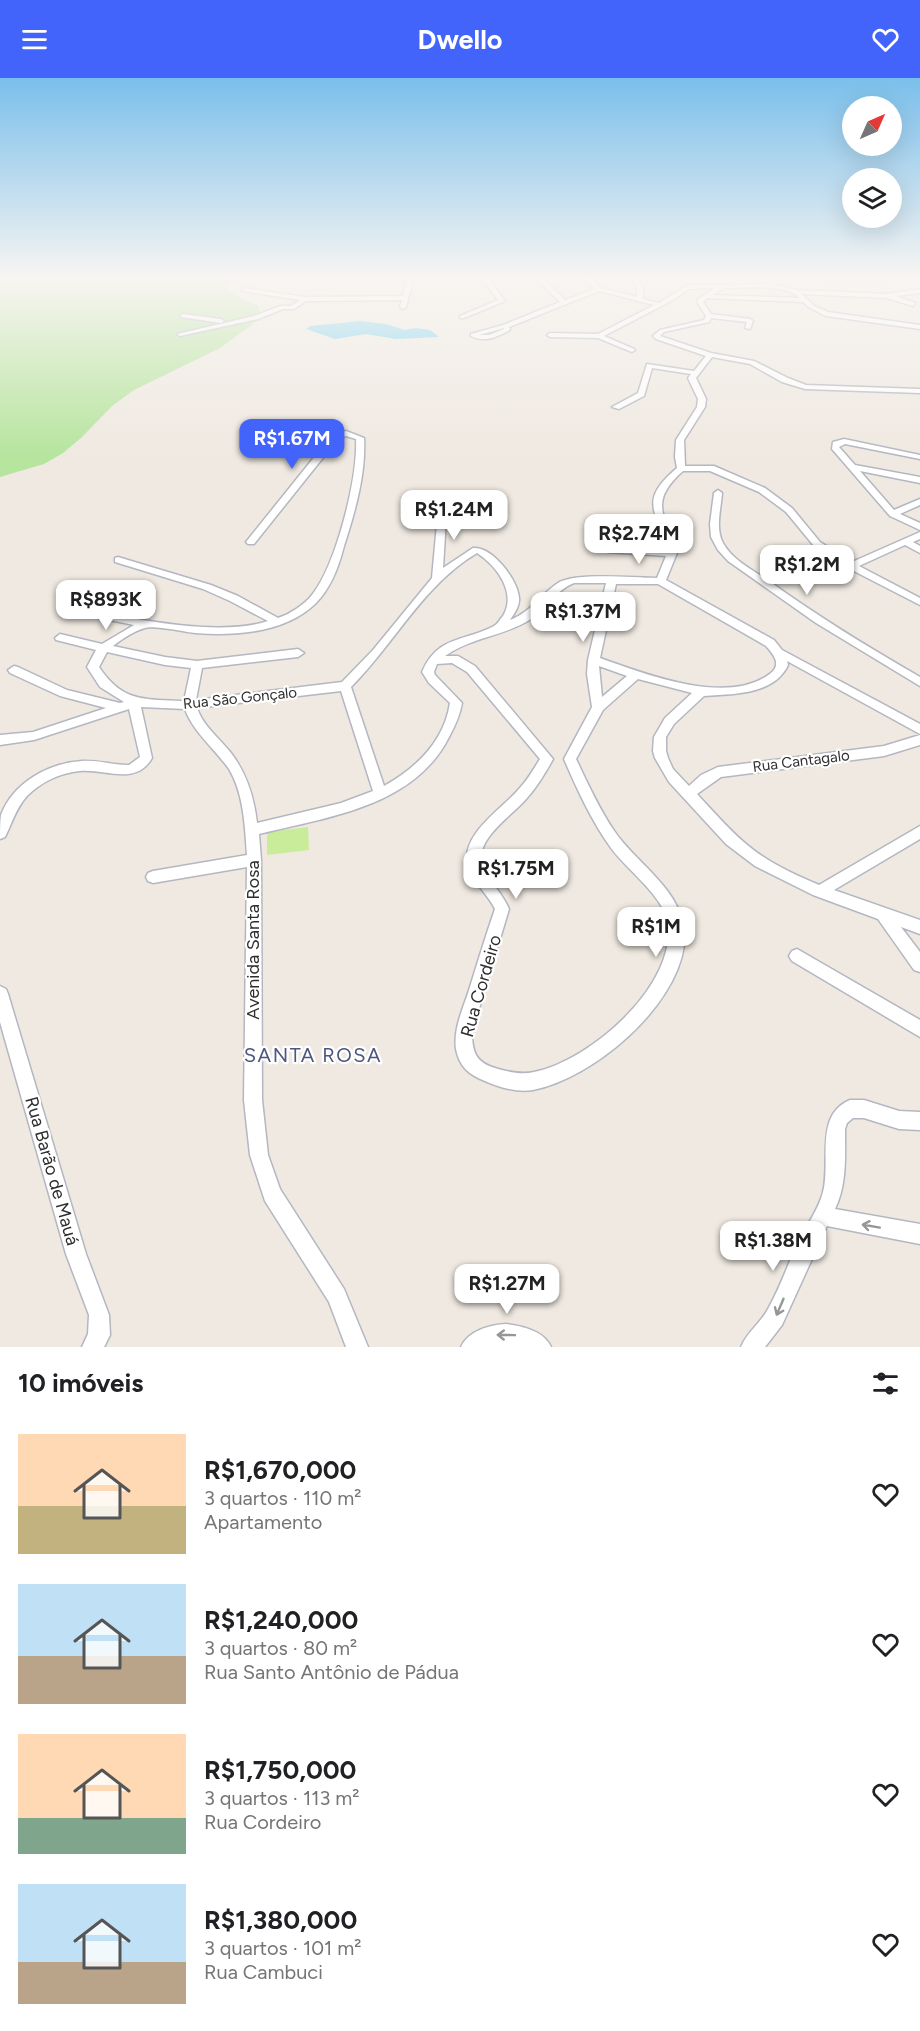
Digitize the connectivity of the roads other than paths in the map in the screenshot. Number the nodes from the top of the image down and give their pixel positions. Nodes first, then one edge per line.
1 (599, 336) edge
2 (656, 336) edge
3 (632, 350) dead end
4 (710, 355) junction
5 (695, 373) junction
6 (920, 391) edge
7 (616, 407) dead end
8 (920, 457) edge
9 (854, 467) junction
10 (681, 469) junction
11 (920, 480) edge
12 (718, 492) dead end
13 (443, 502) dead end
14 (920, 502) edge
15 (893, 514) junction
16 (920, 527) edge
17 (920, 535) edge
18 (250, 542) dead end
19 (906, 542) junction
20 (608, 549) dead end
21 (920, 550) edge
22 (672, 553) junction
23 (118, 560) dead end
24 (851, 566) junction
25 (437, 578) junction
26 (612, 581) junction
27 (660, 581) junction
28 (918, 598) edge
29 (74, 610) dead end
30 (277, 622) junction
31 (144, 624) junction
32 (500, 627) junction
33 (60, 638) dead end
34 (102, 649) junction
35 (298, 652) dead end
36 (781, 653) junction
37 (433, 660) junction
38 (594, 660) junction
39 (197, 665) junction
40 (14, 670) dead end
41 (636, 675) junction
42 (920, 682) edge
43 (345, 686) junction
44 (702, 692) junction
45 (128, 705) junction
46 (190, 705) junction
47 (598, 707) junction
48 (920, 730) edge
49 (0, 740) edge
50 (920, 740) edge
51 (547, 759) junction
52 (570, 759) junction
53 (380, 794) junction
54 (688, 794) junction
55 (252, 830) junction
56 (920, 832) edge
57 (0, 833) edge
58 (254, 860) junction
59 (153, 876) dead end
60 (822, 890) junction
61 (882, 914) junction
62 (920, 927) edge
63 (797, 956) dead end
64 (920, 965) edge
65 (0, 994) edge
66 (920, 1029) edge
67 (920, 1121) edge
68 (823, 1216) junction
69 (920, 1234) edge
70 (93, 1347) edge
71 (357, 1347) edge
72 (472, 1347) edge
73 (540, 1347) edge
74 (752, 1347) edge

1 - 3 street
2 - 4 street
4 - 5 street
4 - 6 street
5 - 7 street
5 - 10 street
8 - 9 street
9 - 11 street
9 - 15 street
10 - 22 street
10 - 24 street
12 - 42 street
13 - 25 street
14 - 15 street
15 - 16 street
17 - 19 street
18 - 30 street
19 - 21 street
19 - 24 street
20 - 22 street
22 - 27 street
23 - 30 street
24 - 28 street
25 - 32 street
25 - 43 street
26 - 27 street
26 - 32 street
26 - 38 street
27 - 36 street
29 - 31 street
30 - 31 street
31 - 34 street
32 - 37 street
33 - 34 street
34 - 39 street
34 - 45 street
35 - 39 street
36 - 44 street
36 - 48 street
37 - 51 street
37 - 53 street
38 - 41 street
38 - 47 street
39 - 46 street
40 - 45 street, Rua São Gonçalo
41 - 44 street
41 - 47 street
43 - 46 street, Rua São Gonçalo
43 - 53 street
44 - 54 street
45 - 46 street, Rua São Gonçalo
45 - 49 street
45 - 57 street
46 - 55 street, Avenida Santa Rosa
47 - 52 street
50 - 54 street, Rua Cantagalo
51 - 52 street
51 - 52 street, Rua Cordeiro
53 - 55 street
54 - 60 street
55 - 58 street, Avenida Santa Rosa
56 - 60 street
58 - 59 street
58 - 71 street, Avenida Santa Rosa
60 - 61 street
61 - 62 street
61 - 64 street
63 - 66 street
65 - 70 street, Rua Barão de Mauá
67 - 68 street
69 -> 68 street
68 -> 74 street
73 -> 72 street

